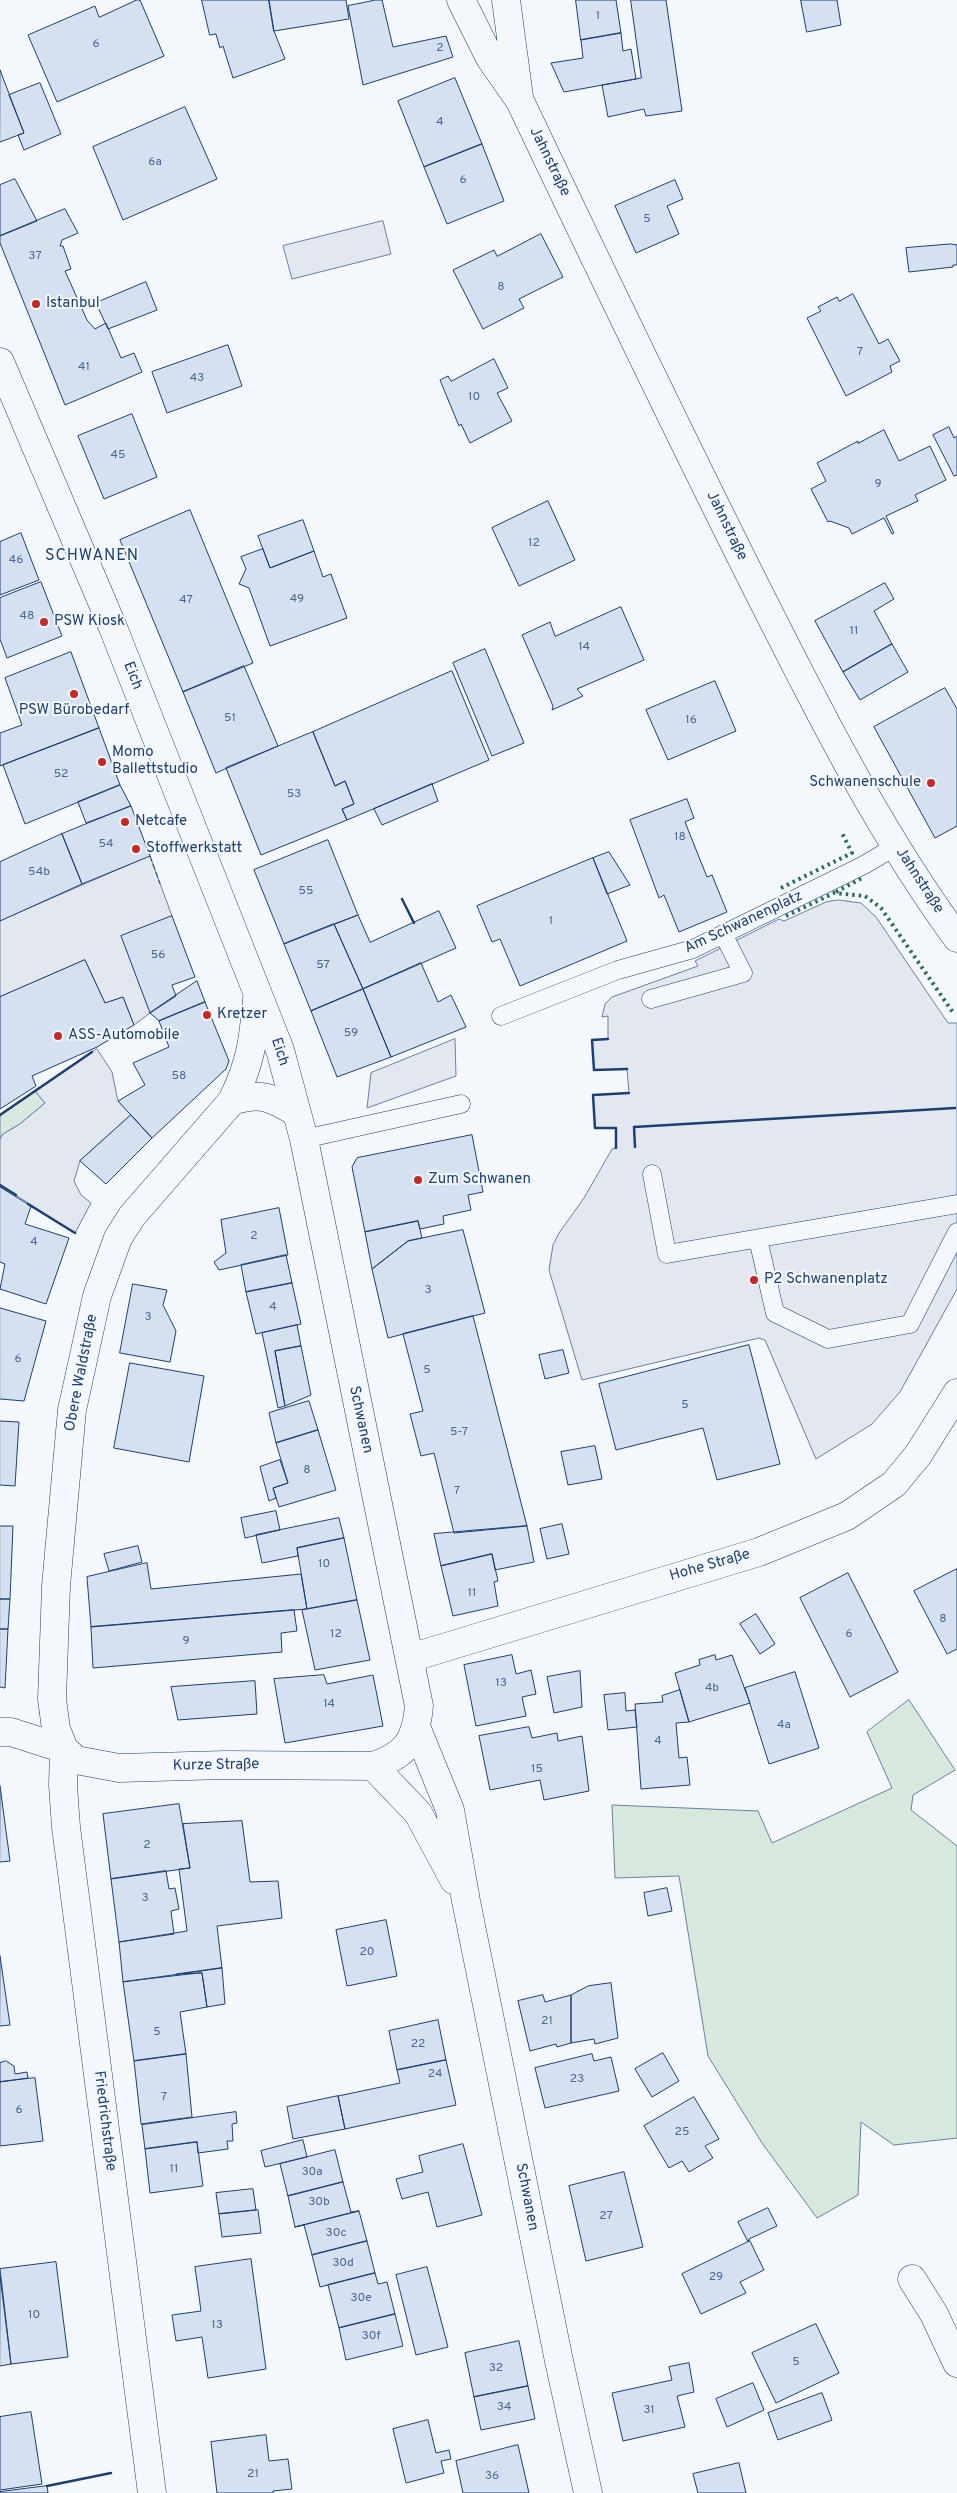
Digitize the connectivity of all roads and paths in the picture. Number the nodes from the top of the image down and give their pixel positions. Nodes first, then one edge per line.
1 (462, 0) edge
2 (506, 0) edge
3 (520, 100) junction
4 (0, 362) edge
5 (896, 846) junction
6 (723, 934) junction
7 (957, 938) edge
8 (258, 994) junction
9 (651, 999) dead end
10 (501, 1016) dead end
11 (232, 1101) junction
12 (461, 1104) dead end
13 (296, 1112) junction
14 (304, 1140) junction
15 (652, 1174) dead end
16 (957, 1204) edge
17 (957, 1232) edge
18 (758, 1239) junction
19 (957, 1393) edge
20 (410, 1658) junction
21 (417, 1729) junction
22 (0, 1732) edge
23 (64, 1749) junction
24 (373, 1766) junction
25 (466, 1901) junction
26 (912, 2279) dead end
27 (957, 2363) edge
28 (152, 2493) edge
29 (588, 2493) edge

1 - 3 street, Jahnstraße
2 - 3 street, Jahnstraße
3 - 5 street, Jahnstraße
4 - 8 street, Eich
5 - 6 lane, Am Schwanenplatz
5 - 7 street, Jahnstraße
6 - 9 lane
6 - 10 lane, Am Schwanenplatz
8 - 11 street, Eich
8 - 13 street, Eich
11 - 13 street
11 - 23 street, Obere Waldstraße
12 - 14 lane
13 - 14 street, Schwanen
14 - 20 street, Schwanen
15 - 18 lane
16 - 18 lane
17 - 18 lane
19 - 20 street, Hohe Straße
20 - 21 street, Schwanen
21 - 24 street, Schwanen
21 - 25 street, Schwanen
22 - 23 street
23 - 24 street, Kurze Straße
23 - 28 street, Friedrichstraße
24 - 25 street, Schwanen
25 - 29 street, Schwanen
26 - 27 street

